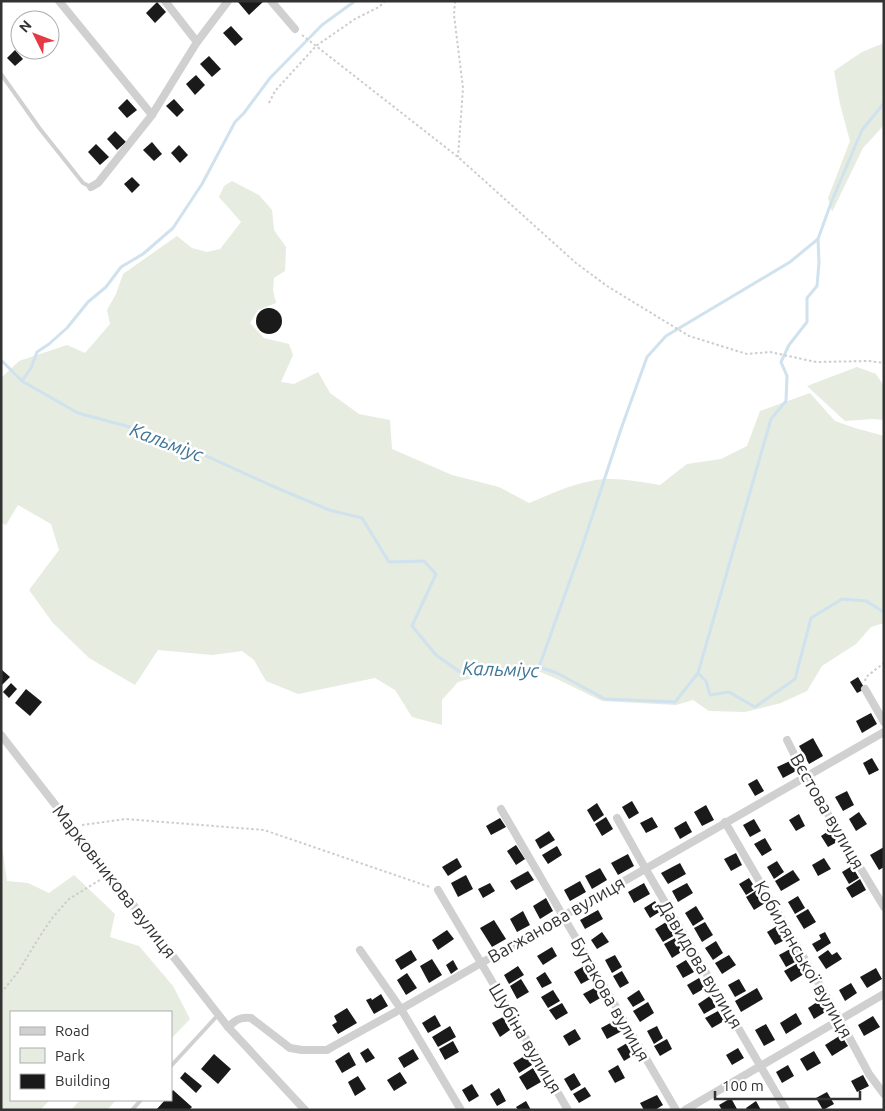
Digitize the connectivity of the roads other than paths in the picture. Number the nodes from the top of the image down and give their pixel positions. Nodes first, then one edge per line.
1 (59, 1) edge
2 (165, 1) edge
3 (228, 1) edge
4 (271, 1) edge
5 (295, 29) dead end
6 (197, 42) junction
7 (1, 74) edge
8 (152, 115) junction
9 (91, 187) joint
10 (865, 689) road end
11 (884, 722) edge
12 (884, 732) edge
13 (1, 735) edge
14 (787, 740) dead end
15 (805, 776) junction
16 (502, 809) dead end
17 (617, 818) dead end
18 (725, 822) junction
19 (645, 868) junction
20 (438, 890) road end
21 (884, 907) edge
22 (562, 916) junction
23 (360, 950) dead end
24 (481, 962) junction
25 (884, 994) edge
26 (400, 1010) junction
27 (218, 1015) junction
28 (840, 1020) junction
29 (228, 1028) junction
30 (172, 1065) edge
31 (761, 1066) junction
32 (884, 1094) edge
33 (304, 1110) edge
34 (461, 1110) edge
35 (568, 1110) edge
36 (676, 1110) edge
37 (685, 1110) edge
38 (786, 1110) edge

1 - 8 street
2 - 6 street
3 - 6 street
4 - 5 street
6 - 8 street
7 - 9 lane
8 - 9 street
10 - 11 street
12 - 15 street, Вагжанова вулиця
13 - 27 street, Марковникова вулиця
14 - 15 street, Вєстова вулиця
15 - 18 street, Вагжанова вулиця
15 - 21 street, Вєстова вулиця
16 - 22 street, Бутакова вулиця
17 - 19 street, Давидова вулиця
18 - 19 street, Вагжанова вулиця
18 - 28 street, Кобилянської вулиця
19 - 22 street, Вагжанова вулиця
19 - 31 street, Давидова вулиця
20 - 24 street, Шубіна вулиця
22 - 24 street, Вагжанова вулиця
22 - 36 street, Бутакова вулиця
23 - 26 street
24 - 26 street, Вагжанова вулиця
24 - 35 street, Шубіна вулиця
25 - 28 street
26 - 29 street, Вагжанова вулиця
26 - 34 street
27 - 29 street, Марковникова вулиця
27 - 30 lane
28 - 31 street
28 - 32 street, Кобилянської вулиця
29 - 33 street, Марковникова вулиця
31 - 37 street
31 - 38 street, Давидова вулиця

